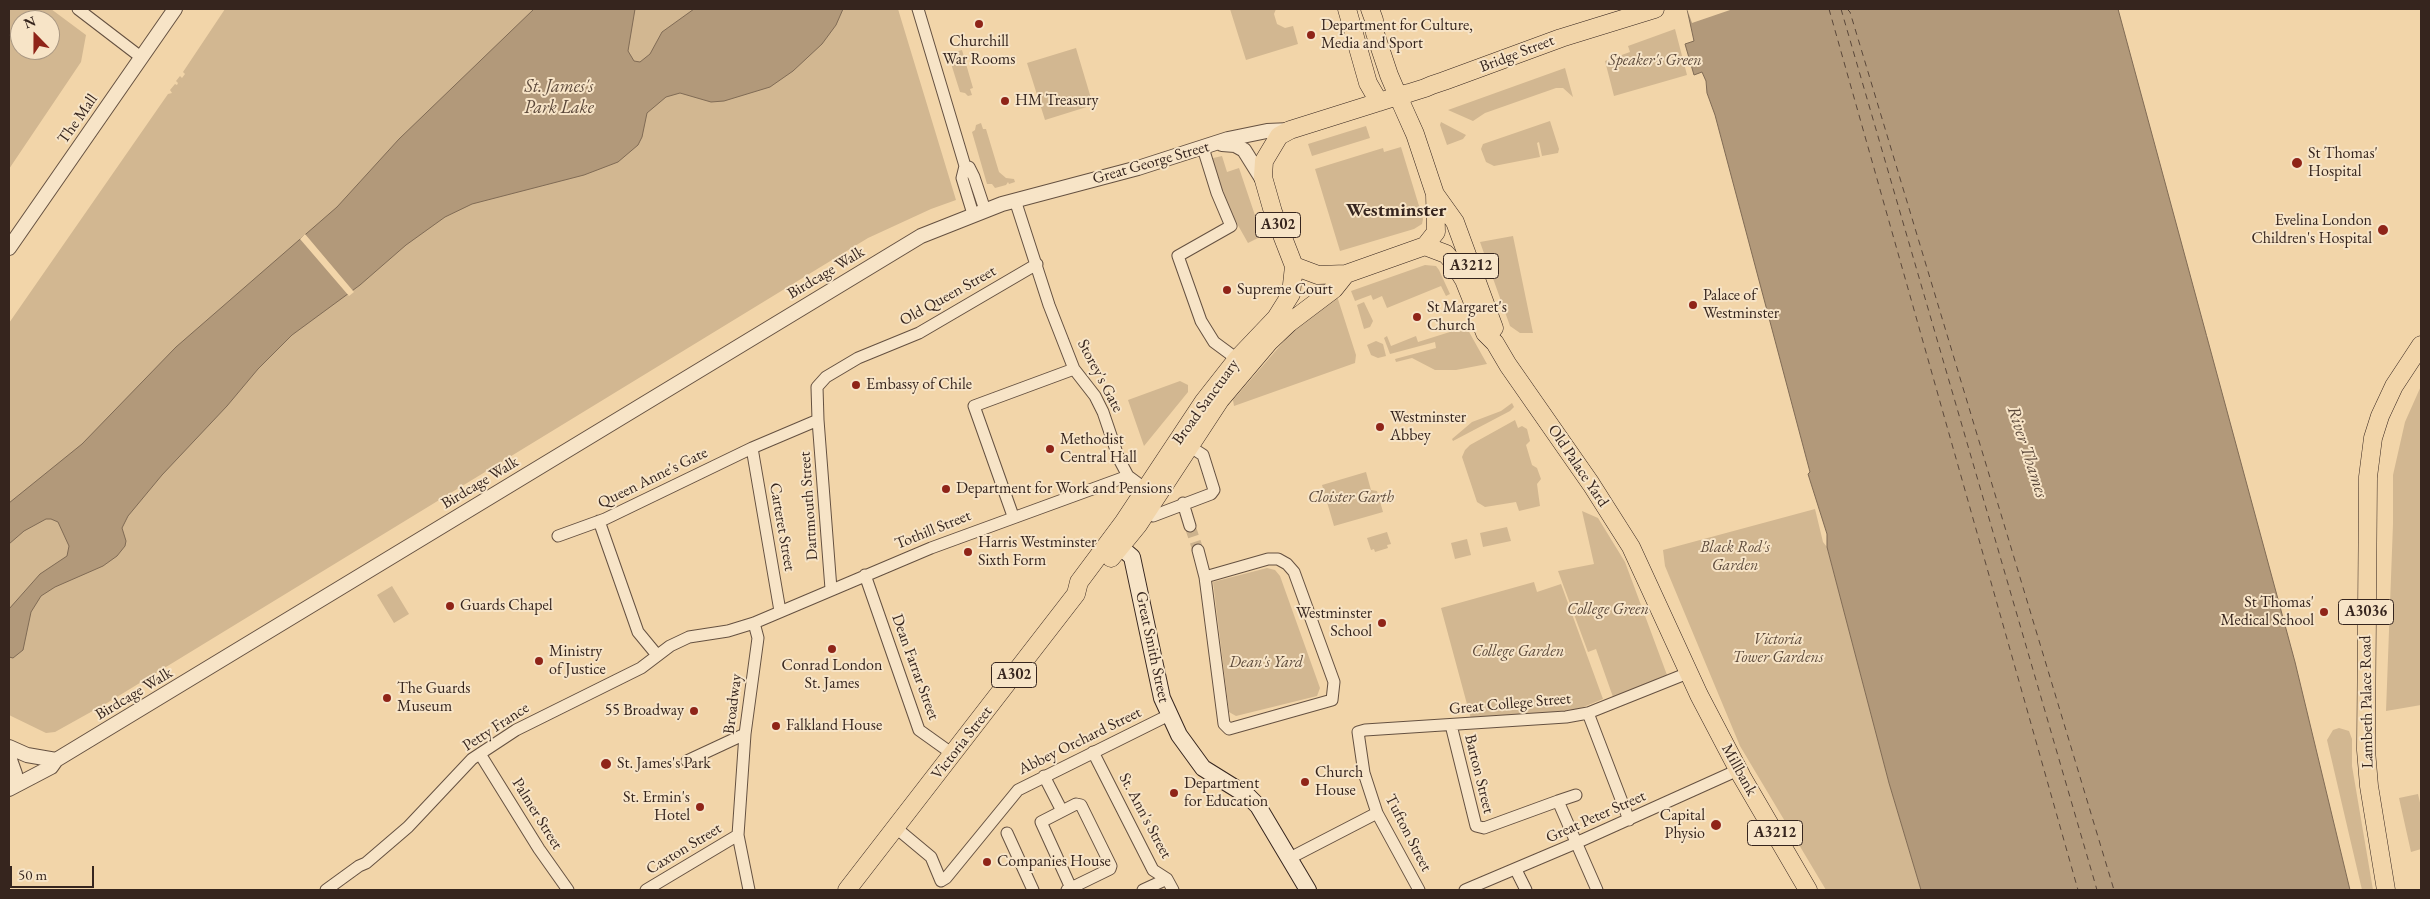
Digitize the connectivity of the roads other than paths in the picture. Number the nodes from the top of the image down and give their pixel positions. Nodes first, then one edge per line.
1 (78, 9) edge
2 (175, 9) edge
3 (918, 9) edge
4 (1347, 9) edge
5 (1655, 9) edge
6 (1635, 12) edge
7 (1372, 14) edge
8 (1609, 15) edge
9 (142, 58) junction
10 (1368, 83) junction
11 (1403, 98) junction
12 (1380, 102) junction
13 (1330, 118) junction
14 (1290, 130) junction
15 (1210, 146) junction
16 (1265, 184) junction
17 (1435, 194) junction
18 (1015, 200) junction
19 (979, 212) junction
20 (1425, 246) junction
21 (9, 248) edge
22 (1037, 264) junction
23 (1294, 266) junction
24 (1346, 274) junction
25 (1495, 343) junction
26 (2421, 345) edge
27 (1237, 359) junction
28 (1074, 369) junction
29 (818, 420) junction
30 (1189, 446) junction
31 (752, 448) junction
32 (1128, 476) junction
33 (1150, 493) junction
34 (1183, 503) junction
35 (1146, 513) junction
36 (1013, 516) junction
37 (599, 521) junction
38 (1190, 526) tunnel mouth
39 (558, 536) dead end
40 (1116, 543) junction
41 (1198, 550) tunnel mouth
42 (865, 575) junction
43 (1205, 577) junction
44 (831, 589) junction
45 (780, 611) junction
46 (754, 624) junction
47 (657, 655) junction
48 (1688, 674) junction
49 (1588, 713) junction
50 (1169, 715) junction
51 (1451, 725) junction
52 (1358, 732) joint
53 (745, 734) junction
54 (9, 747) edge
55 (1093, 752) junction
56 (480, 754) junction
57 (954, 755) junction
58 (9, 757) edge
59 (56, 760) junction
60 (687, 761) dead end
61 (1738, 770) junction
62 (1044, 776) junction
63 (9, 788) edge
64 (1576, 795) dead end
65 (1558, 801) junction
66 (1062, 811) junction
67 (1376, 813) junction
68 (1629, 820) junction
69 (895, 827) junction
70 (1007, 833) dead end
71 (738, 835) junction
72 (1576, 843) junction
73 (1290, 858) junction
74 (1516, 870) junction
75 (1167, 879) junction
76 (943, 886) edge
77 (1069, 889) edge
78 (326, 890) edge
79 (568, 890) edge
80 (646, 890) edge
81 (749, 890) edge
82 (847, 890) edge
83 (1033, 890) edge
84 (1143, 890) edge
85 (1173, 890) edge
86 (1308, 890) edge
87 (1419, 890) edge
88 (1465, 890) edge
89 (1526, 890) edge
90 (1597, 890) edge
91 (1808, 890) edge
92 (2386, 890) edge

1 - 9 street
2 - 9 street, The Mall
3 - 19 street
4 - 10 main road
5 - 6 main road, A302
6 - 8 main road, Bridge Street / A302
7 - 11 main road
8 - 11 main road, Bridge Street / A302
9 - 21 street, The Mall
10 - 12 main road
10 - 13 main road, Great George Street / A302
11 - 12 main road, Great George Street / A302
11 - 13 main road, Great George Street / A302
11 - 17 main road
12 - 13 main road, Great George Street / A302
13 - 14 main road, Great George Street / A302
14 - 15 street, Great George Street
14 - 16 main road, A302
15 - 16 street
15 - 18 street, Great George Street
15 - 27 street
16 - 23 main road, A302
17 - 20 main road
17 - 25 main road, A3212
18 - 19 street, Great George Street
18 - 22 street, Storey's Gate
19 - 59 street, Birdcage Walk
20 - 24 main road, A302
20 - 25 main road, A3212
22 - 28 street, Storey's Gate
22 - 29 street, Old Queen Street
23 - 24 main road, A302
23 - 27 main road, Broad Sanctuary / A302
24 - 30 main road, Broad Sanctuary / A302
25 - 48 main road, Old Palace Yard / A3212
26 - 92 main road, Lambeth Palace Road / A3036
27 - 33 main road, Broad Sanctuary / A302
28 - 32 street, Storey's Gate
28 - 36 street
29 - 31 street, Queen Anne's Gate
29 - 44 street, Dartmouth Street
30 - 33 main road, Broad Sanctuary / A302
30 - 34 street
31 - 37 street, Queen Anne's Gate
31 - 45 street, Carteret Street
32 - 33 street, Storey's Gate
32 - 36 street, Tothill Street
33 - 35 main road, Broad Sanctuary / A302
33 - 40 main road, Broad Sanctuary / A302
34 - 35 street
34 - 38 street
35 - 40 main road, Broad Sanctuary / A302
36 - 42 street, Tothill Street
37 - 39 street
37 - 47 street, Queen Anne's Gate
40 - 50 main road, Great Smith Street
40 - 57 main road, Victoria Street / A302
41 - 43 street
42 - 44 street, Tothill Street
42 - 57 street, Dean Farrar Street
43 - 43 street
44 - 45 street, Tothill Street
45 - 46 street, Tothill Street
46 - 47 street
46 - 53 street, Broadway
47 - 56 street, Petty France
48 - 49 street, Great College Street
48 - 61 main road, Millbank / A3212
49 - 51 street, Great College Street
49 - 68 street
50 - 55 street, Abbey Orchard Street
50 - 73 main road, Great Smith Street
51 - 52 street, Great College Street
51 - 65 street, Barton Street
52 - 67 street, Tufton Street
53 - 60 street
53 - 71 street, Broadway
54 - 59 street
55 - 62 street, Abbey Orchard Street
55 - 75 street, St. Ann's Street
56 - 78 street, Petty France
56 - 79 street, Palmer Street
57 - 69 main road, Victoria Street / A302
58 - 63 street
59 - 63 street, Birdcage Walk
61 - 68 street, Great Peter Street
61 - 91 main road, Millbank / A3212
62 - 66 street
62 - 76 street, Abbey Orchard Street
64 - 65 street
65 - 72 street
66 - 77 street
66 - 77 street
67 - 73 street
67 - 87 street, Tufton Street
68 - 72 street, Great Peter Street
69 - 76 street, Abbey Orchard Street
69 - 82 main road, Victoria Street / A302
70 - 83 street
71 - 80 street, Caxton Street
71 - 81 street, Broadway
72 - 74 street, Great Peter Street
72 - 90 street
73 - 86 main road, Great Smith Street
74 - 88 street, Great Peter Street
74 - 89 street
75 - 84 street
75 - 85 street, St. Ann's Street

